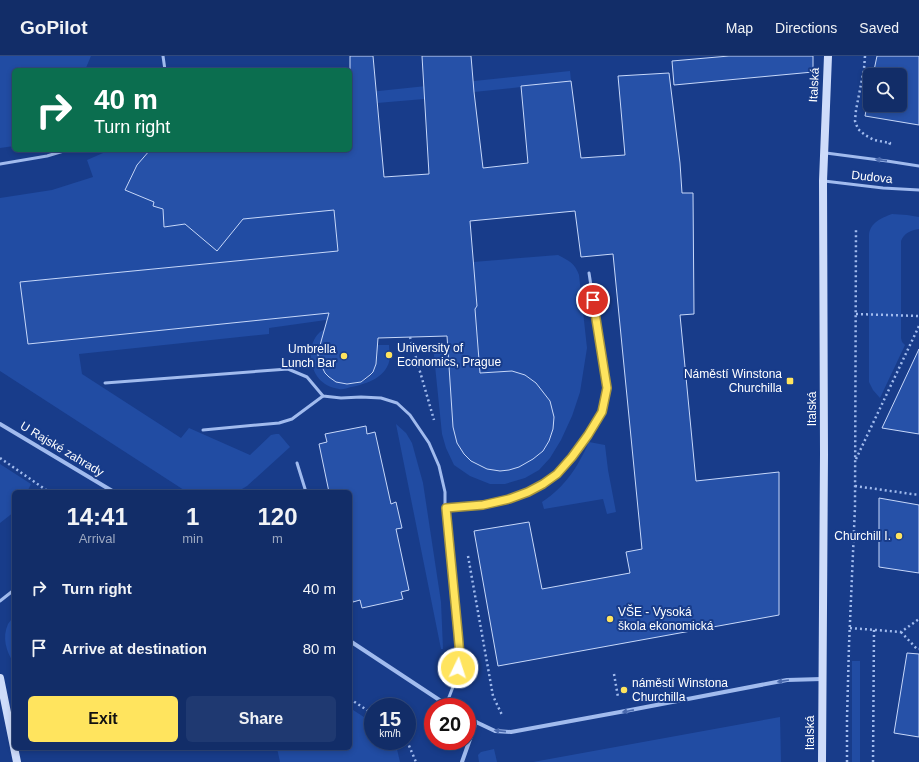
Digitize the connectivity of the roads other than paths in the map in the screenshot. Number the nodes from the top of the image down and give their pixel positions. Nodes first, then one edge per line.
1 (163, 56) edge
2 (828, 56) edge
3 (165, 68) edge
4 (60, 152) edge
5 (824, 152) junction
6 (0, 164) edge
7 (919, 166) edge
8 (823, 181) junction
9 (919, 190) edge
10 (589, 273) dead end
11 (105, 383) dead end
12 (323, 396) junction
13 (0, 424) edge
14 (202, 430) dead end
15 (297, 463) dead end
16 (111, 490) edge
17 (305, 490) edge
18 (446, 508) junction
19 (12, 592) edge
20 (0, 601) edge
21 (352, 642) edge
22 (0, 678) edge
23 (822, 679) junction
24 (436, 698) edge
25 (450, 698) edge
26 (476, 722) edge
27 (12, 737) edge
28 (15, 750) edge
29 (466, 750) edge
30 (17, 762) edge
31 (462, 762) edge
32 (822, 762) edge

1 - 3 lane
2 - 5 street, Italská
4 - 6 lane
7 -> 5 lane, Dudova
5 - 8 street, Italská
8 - 9 lane, Dudova
8 - 23 street, Italská
10 - 18 lane
11 - 12 lane
12 - 14 lane
12 - 18 lane
13 - 16 street, U Rajské zahrady
15 - 17 lane
18 - 25 lane
19 - 20 lane
21 - 24 street
22 - 27 street
23 -> 26 street
23 - 32 street, Italská
28 - 30 street
29 - 31 street

